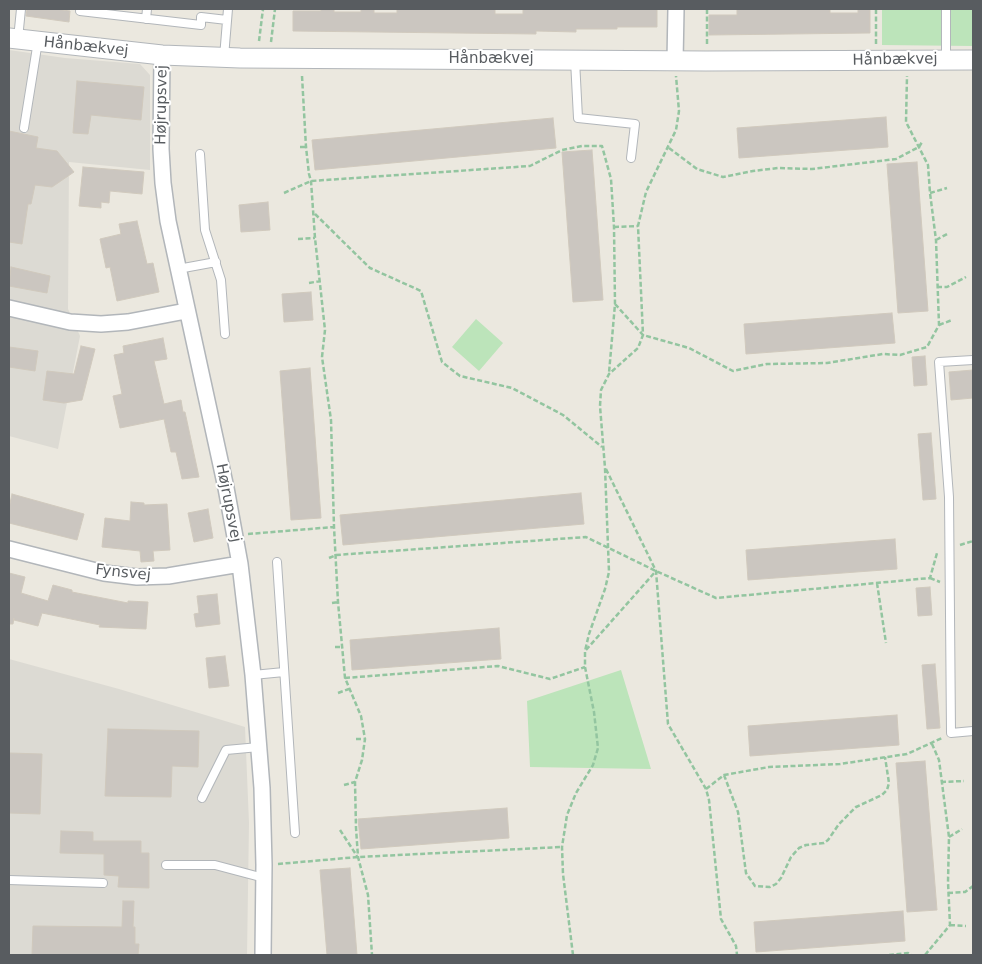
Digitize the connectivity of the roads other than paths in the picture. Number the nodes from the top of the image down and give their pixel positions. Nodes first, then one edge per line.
1 (22, 9) edge
2 (148, 9) edge
3 (228, 9) edge
4 (676, 9) edge
5 (946, 9) edge
6 (80, 11) dead end
7 (146, 19) junction
8 (227, 20) junction
9 (13, 38) edge
10 (38, 41) junction
11 (162, 55) junction
12 (232, 58) junction
13 (575, 60) junction
14 (946, 60) junction
15 (973, 60) edge
16 (675, 61) junction
17 (24, 128) dead end
18 (200, 154) dead end
19 (631, 158) dead end
20 (216, 262) junction
21 (178, 269) junction
22 (9, 308) edge
23 (186, 311) junction
24 (225, 334) dead end
25 (973, 360) edge
26 (9, 548) edge
27 (277, 562) dead end
28 (240, 564) junction
29 (284, 672) junction
30 (253, 675) junction
31 (973, 731) edge
32 (259, 747) junction
33 (202, 798) dead end
34 (295, 833) dead end
35 (166, 865) dead end
36 (264, 871) junction
37 (9, 880) edge
38 (103, 883) dead end
39 (262, 955) edge

1 - 9 lane
2 - 7 lane
3 - 8 lane
4 - 16 street
5 - 14 lane
6 - 7 lane
7 - 8 lane
8 - 12 lane
9 - 10 street, Hånbækvej
10 - 11 street, Hånbækvej
10 - 17 lane
11 - 12 street, Hånbækvej
11 - 21 street, Højrupsvej
12 - 13 street, Hånbækvej
13 - 16 street, Hånbækvej
13 - 19 lane
14 - 15 street, Hånbækvej
14 - 16 street, Hånbækvej
18 - 20 lane
20 - 21 lane
20 - 24 lane
21 - 23 street, Højrupsvej
22 - 23 street
23 - 28 street, Højrupsvej
25 - 31 lane
26 - 28 street, Fynsvej
27 - 29 lane
28 - 30 street, Højrupsvej
29 - 30 lane
29 - 34 lane
30 - 32 street, Højrupsvej
32 - 33 lane
32 - 36 street, Højrupsvej
35 - 36 lane
36 - 39 street, Højrupsvej
37 - 38 lane

